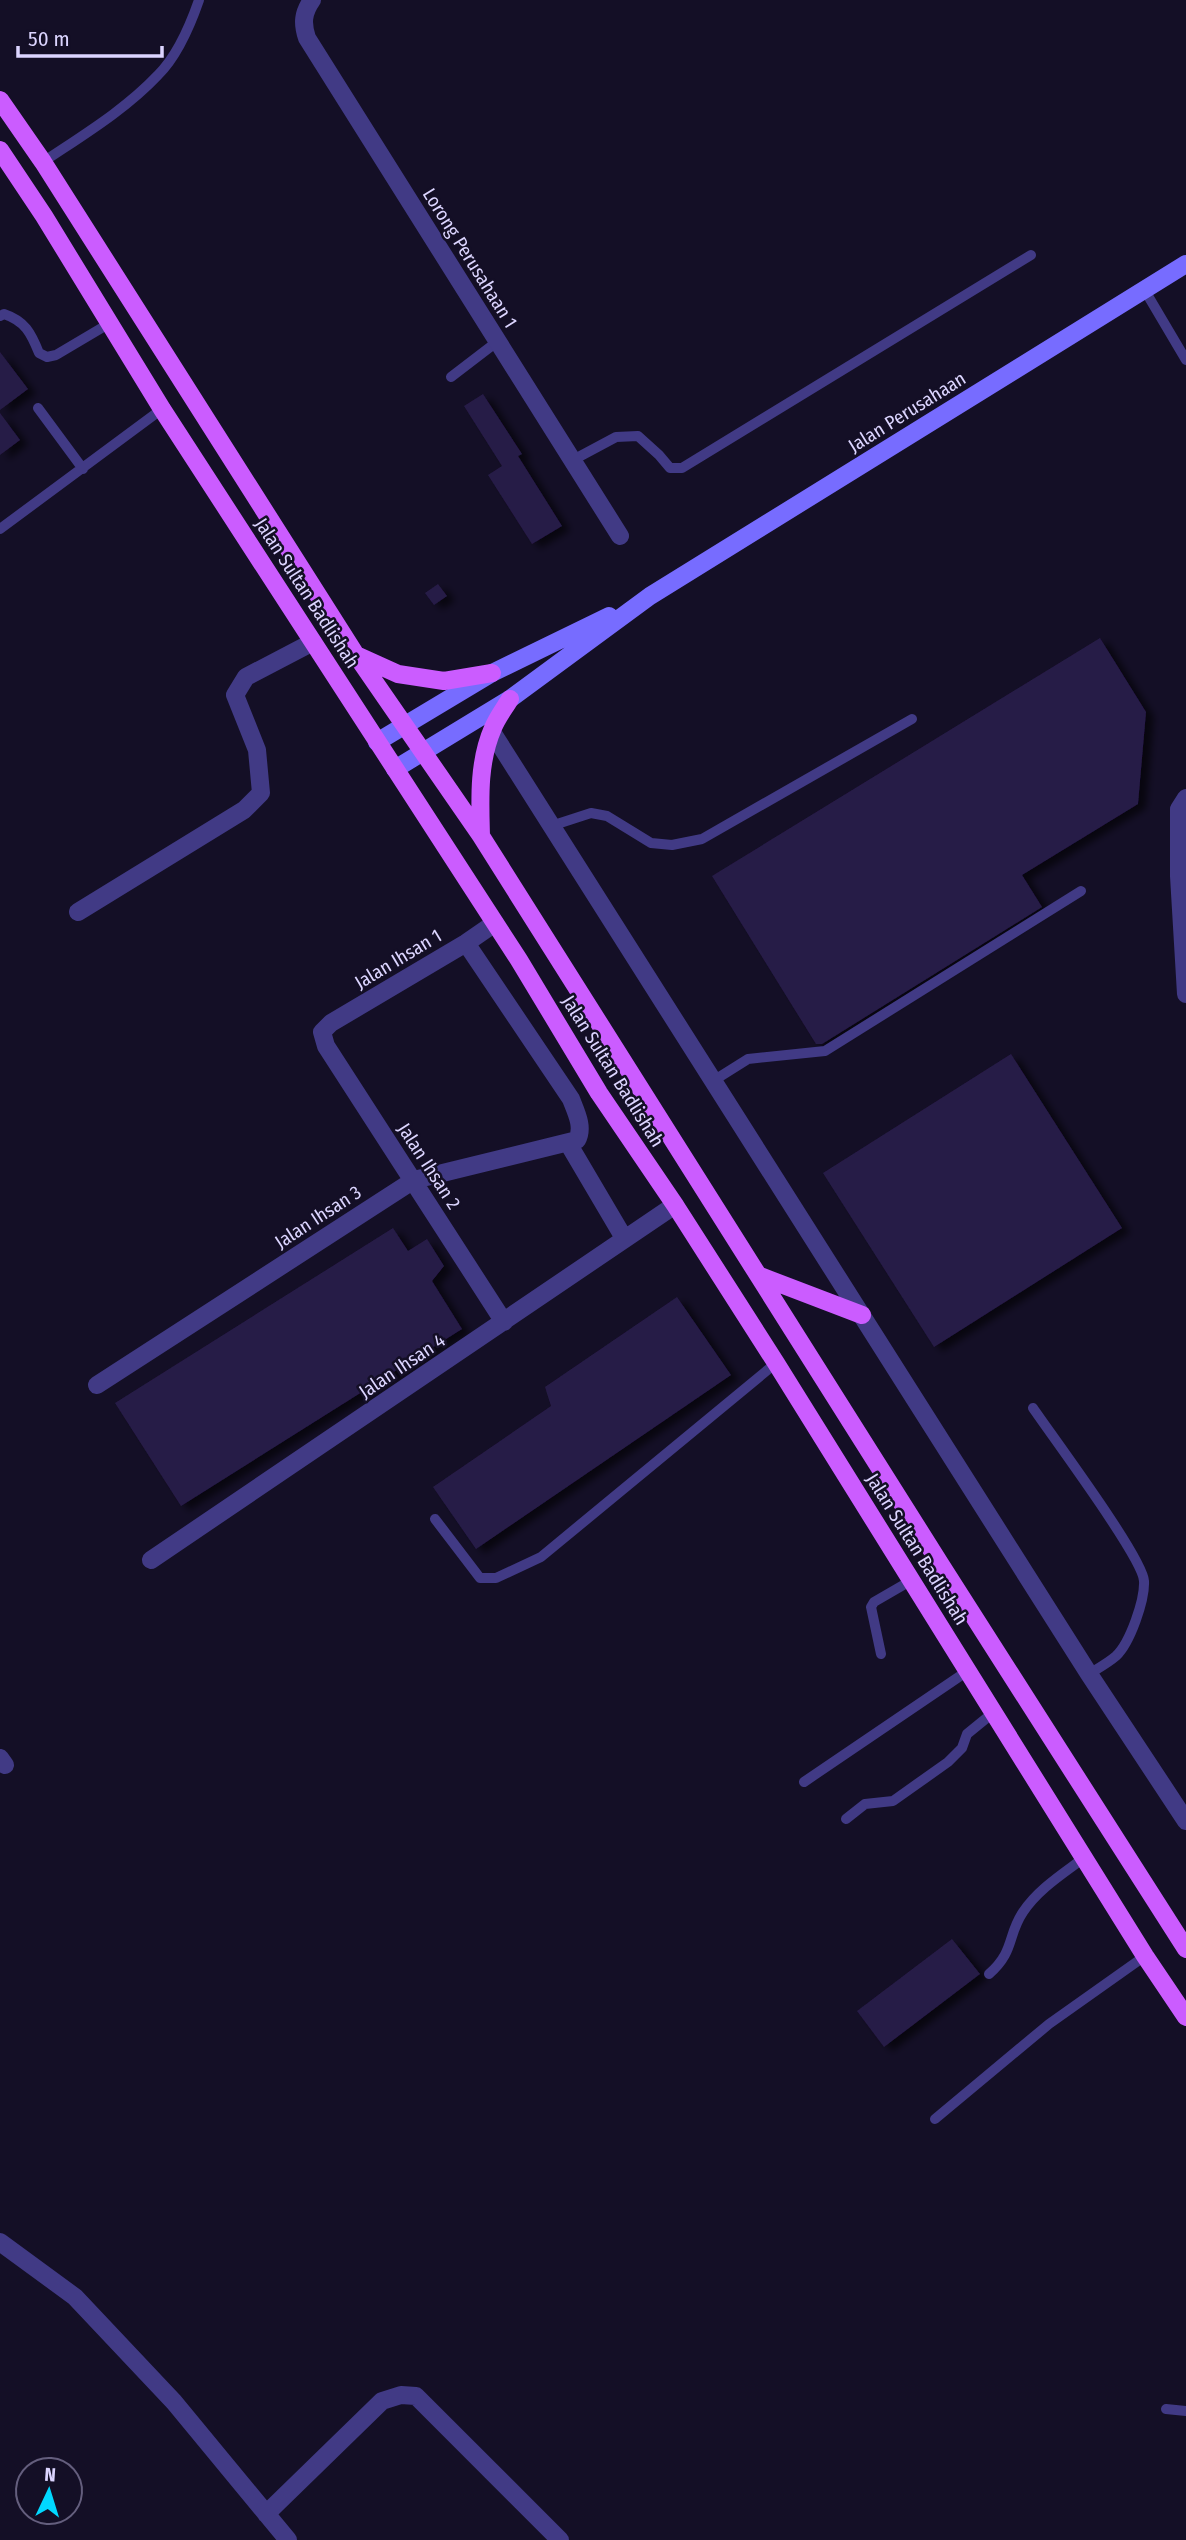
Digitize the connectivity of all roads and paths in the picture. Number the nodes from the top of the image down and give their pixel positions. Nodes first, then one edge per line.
1 (199, 0) edge
2 (312, 0) edge
3 (0, 100) edge
4 (0, 150) edge
5 (43, 162) junction
6 (1031, 255) dead end
7 (1186, 264) edge
8 (1144, 289) junction
9 (0, 316) edge
10 (110, 323) junction
11 (498, 341) junction
12 (1186, 360) edge
13 (451, 377) dead end
14 (38, 408) dead end
15 (162, 409) junction
16 (573, 460) junction
17 (83, 468) junction
18 (0, 529) edge
19 (620, 536) dead end
20 (650, 596) junction
21 (313, 642) junction
22 (356, 655) junction
23 (492, 673) junction
24 (510, 699) junction
25 (912, 719) dead end
26 (406, 726) junction
27 (492, 732) junction
28 (377, 742) junction
29 (424, 752) junction
30 (395, 769) junction
31 (1186, 798) edge
32 (551, 825) junction
33 (481, 836) junction
34 (1081, 891) dead end
35 (78, 912) dead end
36 (495, 923) junction
37 (466, 943) junction
38 (1186, 994) edge
39 (323, 1032) joint
40 (713, 1082) junction
41 (574, 1139) junction
42 (414, 1180) junction
43 (675, 1205) junction
44 (624, 1238) junction
45 (760, 1276) junction
46 (862, 1315) junction
47 (504, 1322) junction
48 (776, 1363) junction
49 (97, 1385) dead end
50 (1033, 1408) dead end
51 (435, 1519) dead end
52 (152, 1560) dead end
53 (912, 1580) junction
54 (881, 1654) dead end
55 (969, 1670) junction
56 (1089, 1674) junction
57 (994, 1712) junction
58 (803, 1783) dead end
59 (846, 1819) dead end
60 (1186, 1821) edge
61 (1085, 1857) junction
62 (1186, 1949) edge
63 (1145, 1956) junction
64 (989, 1974) dead end
65 (1186, 2017) edge
66 (935, 2119) dead end
67 (0, 2242) edge
68 (1166, 2409) dead end
69 (1186, 2410) edge
70 (266, 2514) junction
71 (288, 2540) edge
72 (560, 2540) edge

1 - 5 lane
2 - 11 street, Lorong Perusahaan 1
3 - 5 main road, Jalan Sultan Badlishah
4 - 10 main road, Jalan Sultan Badlishah
5 - 22 main road, Jalan Sultan Badlishah
6 - 16 lane
7 - 8 main road, Jalan Perusahaan
8 - 12 lane
8 - 20 main road, Jalan Perusahaan
9 - 10 lane
10 - 15 main road, Jalan Sultan Badlishah
11 - 13 lane
11 - 16 street, Lorong Perusahaan 1
14 - 17 lane
15 - 17 lane
15 - 21 main road, Jalan Sultan Badlishah
16 - 19 street, Lorong Perusahaan 1
17 - 18 lane
20 - 23 main road, Jalan Perusahaan
20 - 24 main road, Jalan Perusahaan
21 - 28 main road, Jalan Sultan Badlishah
21 - 35 street
22 - 23 main road
22 - 26 main road, Jalan Sultan Badlishah
23 - 26 main road, Jalan Perusahaan
24 - 27 main road
24 - 29 main road, Jalan Perusahaan
25 - 32 lane
26 - 28 main road, Jalan Perusahaan
26 - 29 main road, Jalan Sultan Badlishah
27 - 32 street
27 - 33 main road
28 - 30 main road, Jalan Sultan Badlishah
29 - 30 main road, Jalan Perusahaan
29 - 33 main road, Jalan Sultan Badlishah
30 - 36 main road, Jalan Sultan Badlishah
31 - 38 street
32 - 40 street
33 - 45 main road, Jalan Sultan Badlishah
34 - 40 lane
36 - 37 street, Jalan Ihsan 1
36 - 43 main road, Jalan Sultan Badlishah
37 - 39 street, Jalan Ihsan 1
37 - 41 street
39 - 42 street, Jalan Ihsan 2
40 - 46 street
41 - 42 street, Jalan Ihsan 3
41 - 44 street
42 - 47 street, Jalan Ihsan 2
42 - 49 street, Jalan Ihsan 3
43 - 44 street, Jalan Ihsan 4
43 - 48 main road, Jalan Sultan Badlishah
44 - 47 street, Jalan Ihsan 4
45 - 46 main road
45 - 62 main road, Jalan Sultan Badlishah
46 - 56 street
47 - 52 street, Jalan Ihsan 4
48 - 51 lane
48 - 53 main road, Jalan Sultan Badlishah
50 - 56 lane
53 - 54 lane
53 - 55 main road, Jalan Sultan Badlishah
55 - 57 main road, Jalan Sultan Badlishah
55 - 58 lane
56 - 60 street
57 - 59 lane
57 - 61 main road, Jalan Sultan Badlishah
61 - 63 main road, Jalan Sultan Badlishah
61 - 64 lane
63 - 65 main road, Jalan Sultan Badlishah
63 - 66 lane
67 - 70 street
68 - 69 lane
70 - 71 street
70 - 72 street

